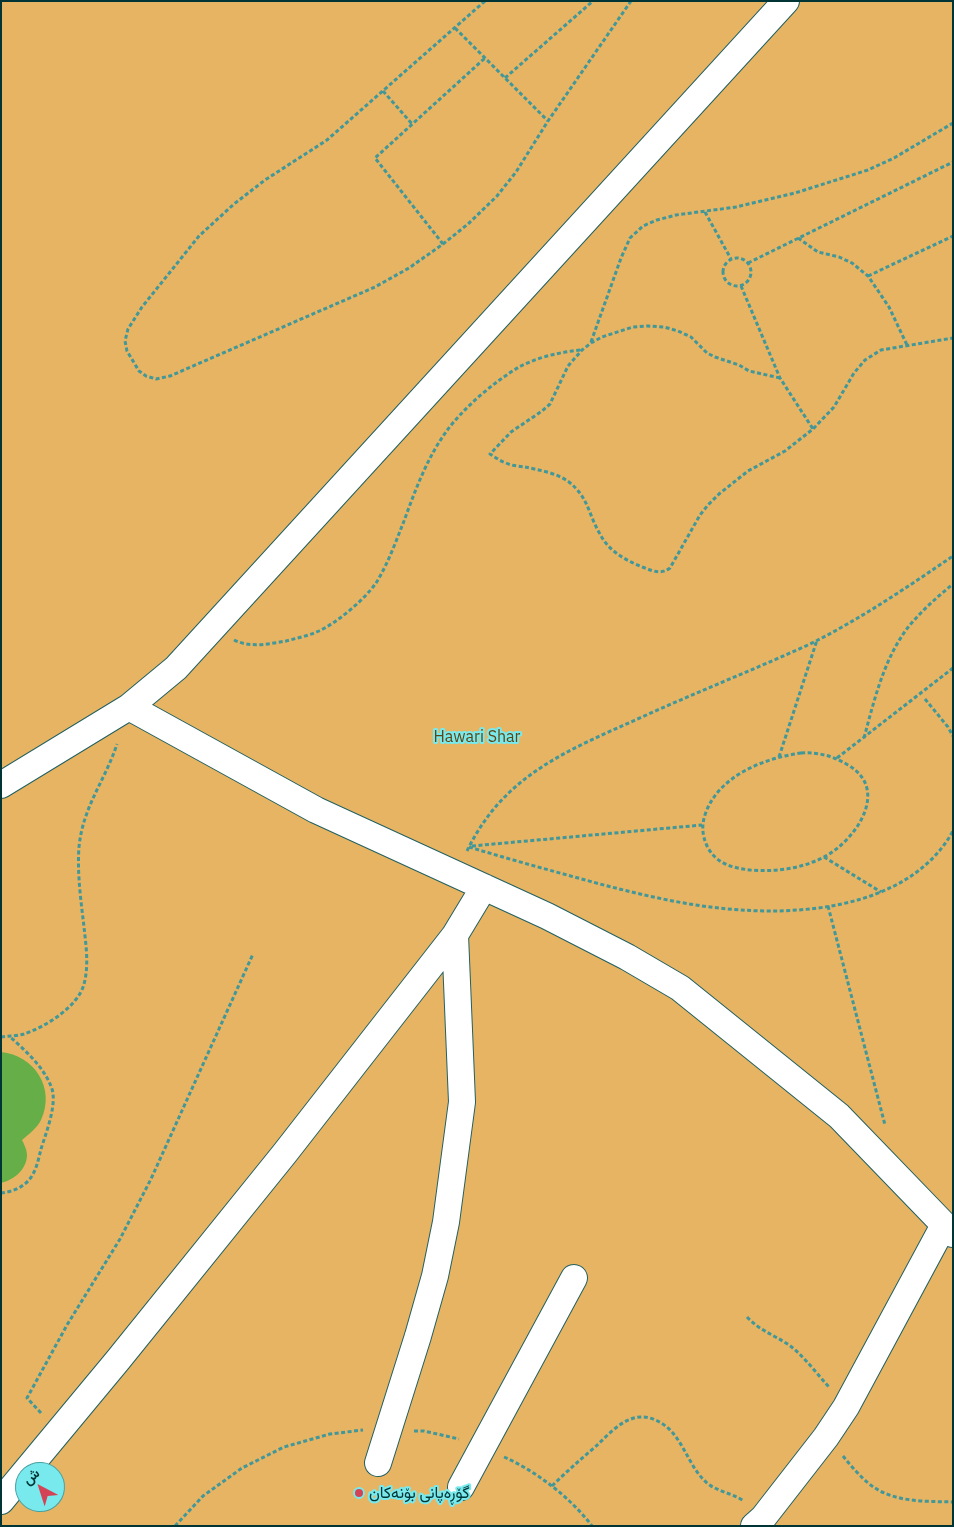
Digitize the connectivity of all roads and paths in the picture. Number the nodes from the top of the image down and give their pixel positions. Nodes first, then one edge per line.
1 (485, 1) edge
2 (594, 1) edge
3 (631, 1) edge
4 (786, 1) edge
5 (456, 28) junction
6 (485, 58) junction
7 (505, 78) junction
8 (383, 90) junction
9 (548, 121) junction
10 (953, 123) edge
11 (413, 125) junction
12 (953, 162) edge
13 (705, 212) junction
14 (953, 236) edge
15 (798, 238) junction
16 (443, 244) junction
17 (731, 259) junction
18 (748, 263) junction
19 (868, 276) junction
20 (741, 286) junction
21 (953, 338) edge
22 (591, 343) junction
23 (907, 345) junction
24 (582, 350) junction
25 (780, 378) junction
26 (813, 429) junction
27 (953, 556) edge
28 (953, 584) edge
29 (217, 625) junction
30 (817, 640) junction
31 (953, 668) edge
32 (925, 699) dead end
33 (129, 707) junction
34 (953, 736) edge
35 (864, 738) junction
36 (778, 757) junction
37 (837, 758) junction
38 (1, 785) edge
39 (702, 825) junction
40 (953, 831) edge
41 (469, 847) junction
42 (824, 857) junction
43 (456, 874) junction
44 (484, 888) junction
45 (881, 892) junction
46 (828, 906) junction
47 (455, 935) junction
48 (253, 954) dead end
49 (9, 1036) junction
50 (1, 1037) edge
51 (886, 1128) dead end
52 (1, 1193) edge
53 (948, 1229) edge
54 (574, 1278) dead end
55 (746, 1317) dead end
56 (846, 1407) junction
57 (58, 1432) junction
58 (826, 1437) junction
59 (33, 1462) edge
60 (378, 1463) dead end
61 (15, 1484) edge
62 (461, 1486) dead end
63 (552, 1486) dead end
64 (1, 1501) edge
65 (953, 1502) edge
66 (759, 1522) edge

1 - 5 path
2 - 7 path
3 - 9 path
4 - 29 street
5 - 6 path
5 - 8 path
6 - 7 path
6 - 11 path
7 - 9 path
8 - 11 path
8 - 16 path
9 - 16 path
10 - 13 path
11 - 16 path
12 - 15 path
13 - 17 path
13 - 22 path
14 - 19 path
15 - 18 path
15 - 19 path
17 - 18 path
17 - 20 path
18 - 20 path
19 - 23 path
20 - 25 path
21 - 23 path
22 - 24 path
22 - 25 path
23 - 26 path
24 - 26 path
24 - 29 path
25 - 26 path
27 - 30 path
28 - 35 path
29 - 33 street
30 - 36 path
30 - 41 path
31 - 35 path
32 - 34 path
33 - 38 street
33 - 43 street
33 - 49 path
35 - 37 path
36 - 37 path
36 - 39 path
37 - 42 path
39 - 41 path
39 - 42 path
40 - 45 path
41 - 43 path
41 - 46 path
42 - 45 path
43 - 44 street
44 - 47 street
44 - 53 street
45 - 46 path
46 - 51 path
47 - 57 street
47 - 60 street
48 - 57 path
49 - 50 path
49 - 52 path
53 - 56 street
54 - 62 street
55 - 56 path
56 - 58 street
57 - 59 street
58 - 65 path
58 - 66 street
61 - 64 street
63 - 66 path

